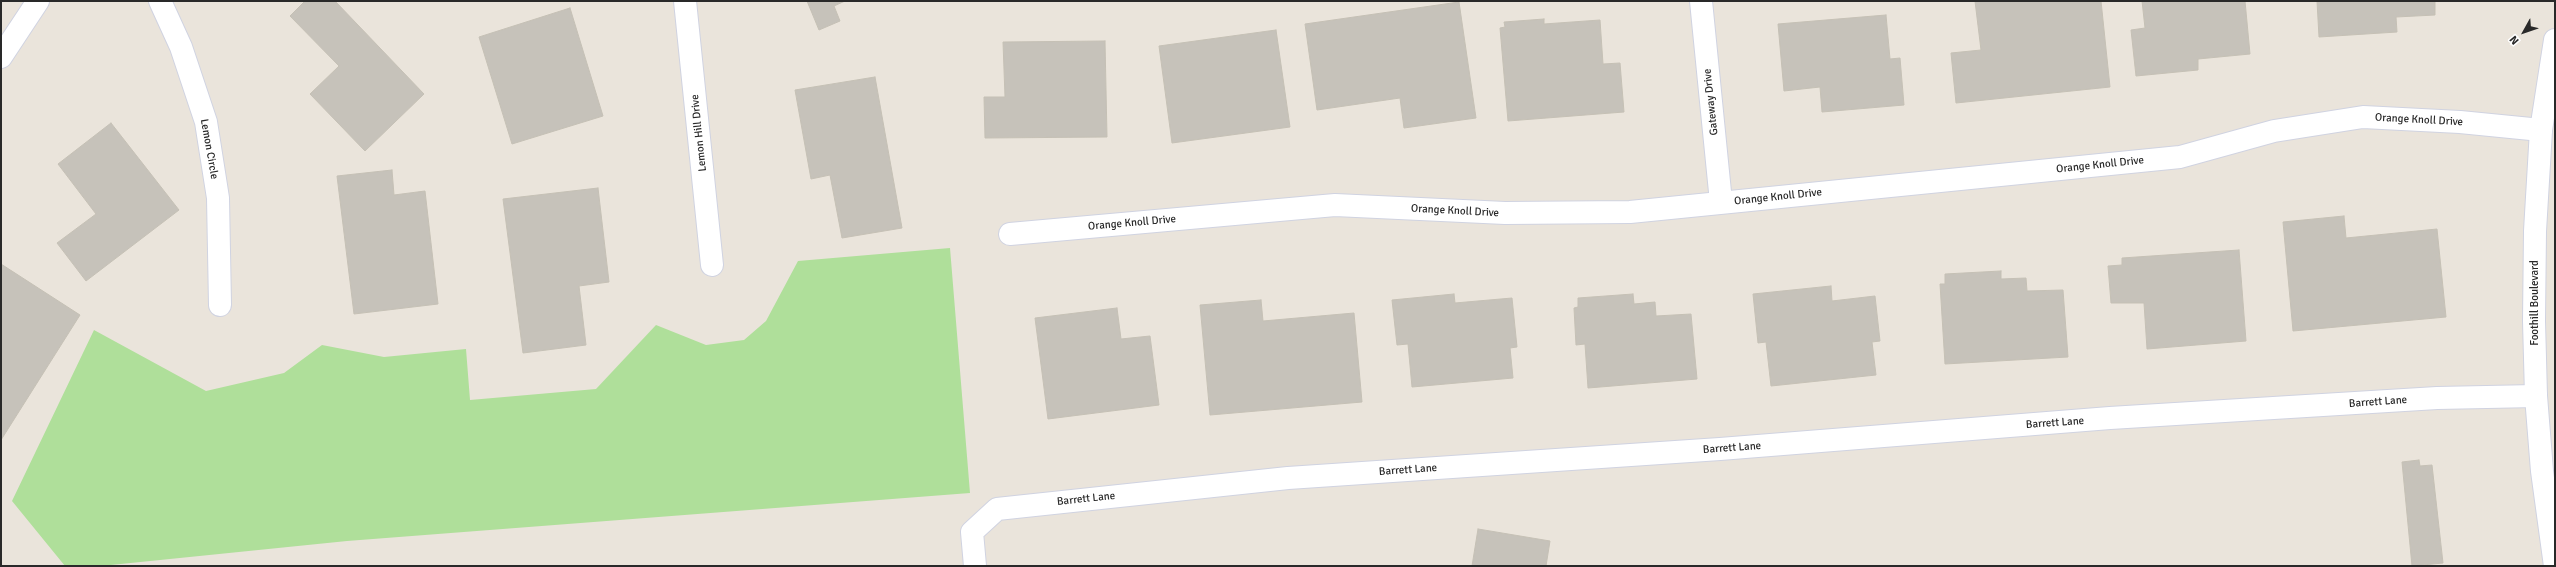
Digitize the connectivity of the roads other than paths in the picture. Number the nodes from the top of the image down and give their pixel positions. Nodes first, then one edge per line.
1 (38, 1) edge
2 (160, 1) edge
3 (685, 1) edge
4 (1701, 1) edge
5 (2555, 40) edge
6 (1, 56) edge
7 (2541, 130) junction
8 (1721, 202) junction
9 (1010, 234) dead end
10 (712, 265) dead end
11 (220, 305) dead end
12 (2536, 396) junction
13 (975, 566) edge
14 (2555, 566) edge

1 - 6 street
2 - 11 street, Lemon Circle
3 - 10 street, Lemon Hill Drive
4 - 8 street, Gateway Drive
5 - 7 street, Foothill Boulevard
7 - 8 street, Orange Knoll Drive
7 - 12 street, Foothill Boulevard
8 - 9 street, Orange Knoll Drive
12 - 13 street, Barrett Lane
12 - 14 street, Foothill Boulevard

